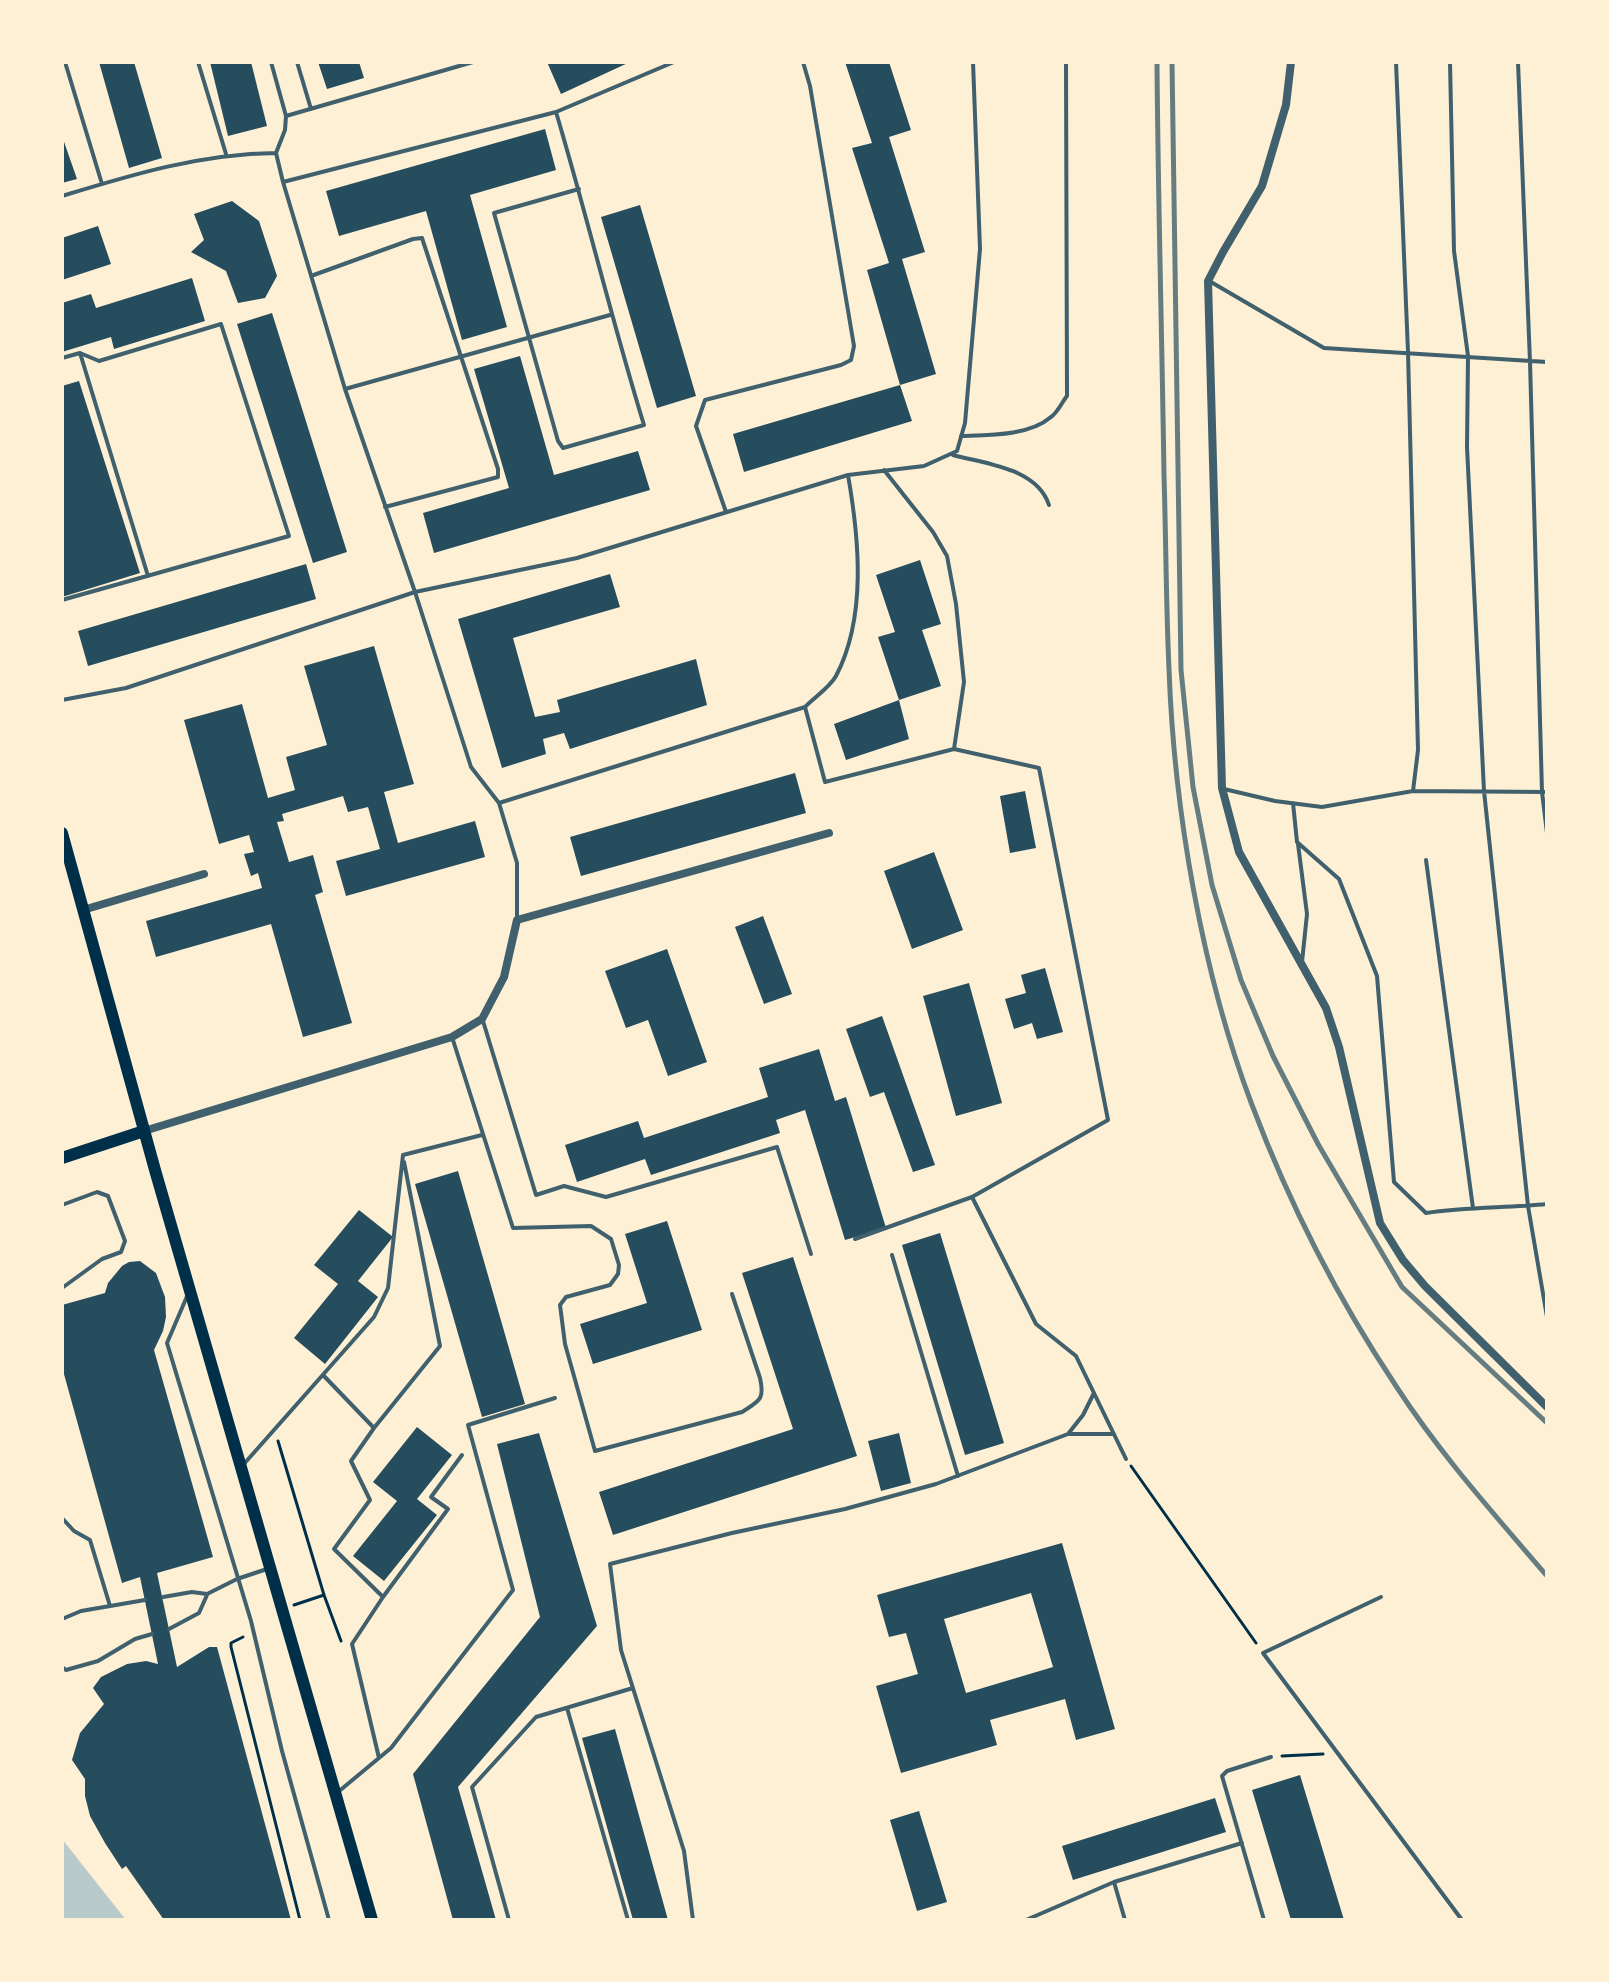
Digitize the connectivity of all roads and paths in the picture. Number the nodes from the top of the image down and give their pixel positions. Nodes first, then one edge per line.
1 (65, 62) edge
2 (198, 62) edge
3 (271, 62) edge
4 (297, 62) edge
5 (473, 62) edge
6 (674, 62) edge
7 (803, 62) edge
8 (973, 62) edge
9 (1066, 62) edge
10 (1291, 62) edge
11 (1396, 62) edge
12 (1450, 62) edge
13 (1518, 62) edge
14 (311, 109) junction
15 (556, 112) junction
16 (286, 116) junction
17 (276, 153) junction
18 (226, 154) junction
19 (283, 182) junction
20 (102, 184) junction
21 (579, 189) junction
22 (62, 196) edge
23 (311, 276) junction
24 (1208, 281) junction
25 (610, 315) junction
26 (529, 337) junction
27 (1408, 352) junction
28 (80, 353) junction
29 (460, 356) junction
30 (1468, 356) junction
31 (62, 358) edge
32 (1530, 362) junction
33 (1547, 362) edge
34 (345, 389) junction
35 (961, 436) junction
36 (951, 454) junction
37 (884, 470) junction
38 (848, 475) junction
39 (1049, 505) dead end
40 (385, 507) junction
41 (726, 512) junction
42 (148, 576) junction
43 (415, 592) junction
44 (62, 600) edge
45 (62, 700) edge
46 (805, 707) junction
47 (954, 749) junction
48 (1222, 788) junction
49 (1413, 791) junction
50 (1484, 791) junction
51 (1545, 792) edge
52 (499, 803) junction
53 (1293, 803) junction
54 (62, 833) edge
55 (829, 833) dead end
56 (1547, 833) edge
57 (1297, 842) junction
58 (1426, 860) dead end
59 (204, 874) dead end
60 (83, 910) junction
61 (517, 920) junction
62 (1302, 963) junction
63 (482, 1019) junction
64 (452, 1037) junction
65 (144, 1131) junction
66 (483, 1135) junction
67 (403, 1155) junction
68 (62, 1158) edge
69 (972, 1197) junction
70 (1547, 1204) edge
71 (62, 1205) edge
72 (1528, 1206) junction
73 (1473, 1208) junction
74 (855, 1239) dead end
75 (811, 1254) dead end
76 (892, 1255) dead end
77 (62, 1288) edge
78 (190, 1290) junction
79 (732, 1294) dead end
80 (1547, 1317) edge
81 (323, 1375) junction
82 (1094, 1393) junction
83 (555, 1398) dead end
84 (1547, 1407) edge
85 (374, 1428) junction
86 (275, 1429) junction
87 (1068, 1434) junction
88 (1114, 1434) junction
89 (462, 1455) dead end
90 (1126, 1459) joint
91 (241, 1467) junction
92 (958, 1476) junction
93 (62, 1518) edge
94 (271, 1568) junction
95 (237, 1579) junction
96 (207, 1594) junction
97 (324, 1595) dead end
98 (163, 1597) dead end
99 (383, 1597) junction
100 (1381, 1597) dead end
101 (145, 1600) dead end
102 (110, 1606) junction
103 (62, 1619) edge
104 (169, 1629) dead end
105 (152, 1634) dead end
106 (1263, 1653) junction
107 (62, 1667) edge
108 (633, 1688) junction
109 (567, 1708) junction
110 (1338, 1754) junction
111 (1271, 1757) joint
112 (379, 1758) junction
113 (336, 1794) junction
114 (1242, 1843) junction
115 (1114, 1882) junction
116 (1028, 1919) edge
117 (329, 1920) edge
118 (372, 1920) edge
119 (509, 1920) edge
120 (628, 1920) edge
121 (693, 1920) edge
122 (1125, 1920) edge
123 (1264, 1920) edge
124 (1462, 1920) edge

1 - 20 lane
2 - 18 lane
3 - 16 lane
4 - 14 lane
5 - 14 lane
6 - 15 lane
7 - 41 lane
8 - 35 lane
9 - 35 lane
10 - 24 street
11 - 27 lane
12 - 30 lane
13 - 32 lane
14 - 16 lane
15 - 19 lane
15 - 21 lane
16 - 17 lane
17 - 18 lane
17 - 19 lane
18 - 20 lane
19 - 23 lane
20 - 22 lane
21 - 25 lane
21 - 26 lane
23 - 29 lane
23 - 34 lane
24 - 27 lane
24 - 48 street
25 - 26 lane
25 - 26 lane
26 - 29 lane
27 - 30 lane
27 - 49 lane
28 - 31 lane
28 - 42 lane
28 - 42 lane
29 - 34 lane
29 - 40 lane
30 - 32 lane
30 - 50 lane
32 - 33 lane
32 - 51 lane
34 - 40 lane
35 - 36 lane
36 - 37 lane
36 - 39 lane
37 - 38 lane
37 - 47 lane
38 - 41 lane
38 - 46 lane
40 - 43 lane
41 - 43 lane
42 - 44 lane
43 - 45 lane
43 - 52 lane
46 - 47 lane
46 - 52 lane
47 - 69 lane
48 - 53 lane
48 - 62 street
49 - 50 lane
49 - 53 lane
50 - 51 lane
50 - 72 lane
51 - 56 lane
52 - 61 lane
53 - 57 lane
54 - 60 main road
55 - 61 street
57 - 62 lane
57 - 73 lane
58 - 73 lane
59 - 60 street
60 - 65 main road
61 - 63 street
62 - 84 street
63 - 64 street
63 - 75 lane
64 - 65 street
64 - 66 lane
65 - 68 main road
65 - 78 main road
66 - 67 lane
66 - 79 lane
67 - 81 lane
67 - 85 lane
69 - 74 lane
69 - 82 lane
70 - 72 lane
71 - 77 lane
72 - 73 lane
72 - 80 lane
76 - 92 lane
78 - 91 main road
78 - 95 lane
81 - 85 lane
81 - 86 lane
82 - 87 lane
82 - 88 lane
83 - 112 lane
85 - 99 lane
86 - 91 lane
86 - 97 path
87 - 88 lane
87 - 92 lane
88 - 90 lane
89 - 99 lane
90 - 106 path
91 - 94 main road
92 - 108 lane
93 - 102 lane
94 - 95 lane
94 - 113 main road
95 - 96 lane
95 - 117 lane
96 - 98 lane
96 - 104 lane
99 - 112 lane
100 - 106 lane
101 - 102 lane
102 - 103 lane
105 - 107 lane
106 - 110 lane
108 - 109 lane
108 - 121 lane
109 - 119 lane
109 - 120 lane
110 - 111 path
110 - 124 lane
111 - 114 lane
112 - 113 lane
113 - 118 main road
114 - 115 lane
114 - 123 lane
115 - 116 lane
115 - 122 lane

